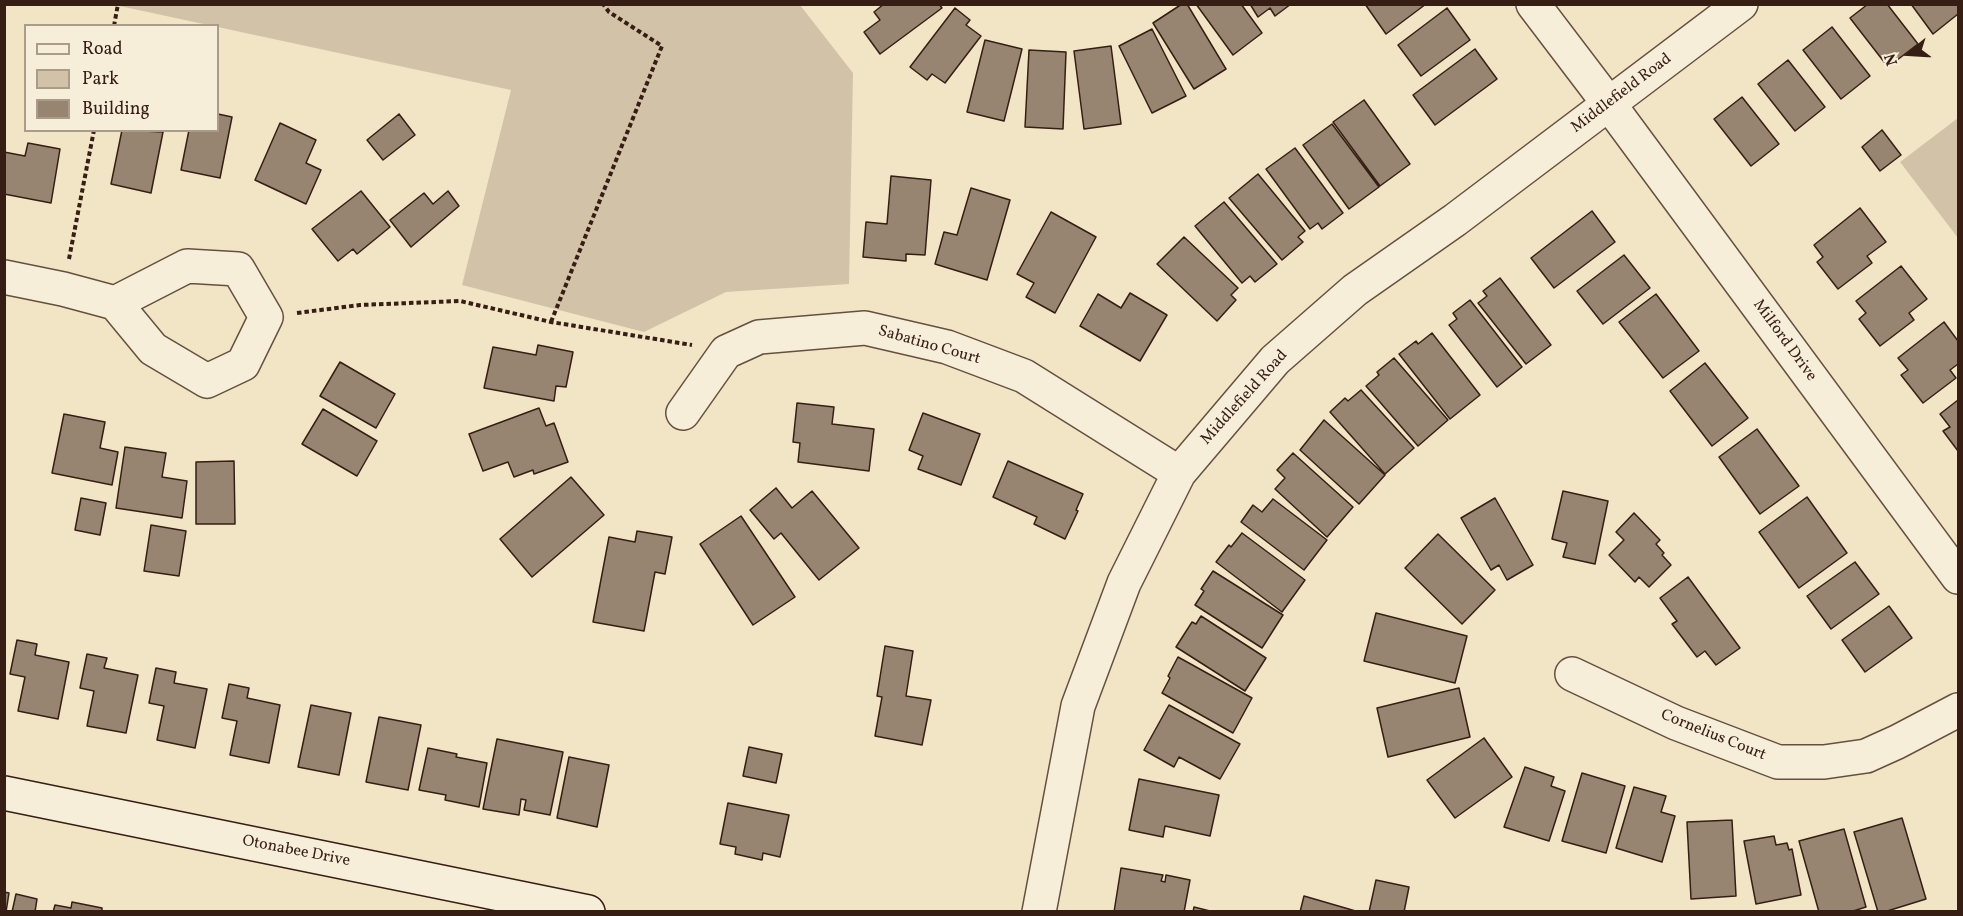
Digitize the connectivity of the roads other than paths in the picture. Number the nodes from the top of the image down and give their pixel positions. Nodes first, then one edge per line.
1 (1533, 4) edge
2 (1741, 4) edge
3 (1609, 104) junction
4 (4, 277) edge
5 (115, 303) junction
6 (683, 413) dead end
7 (1179, 473) junction
8 (1959, 577) edge
9 (1572, 674) dead end
10 (1959, 710) edge
11 (4, 793) edge
12 (535, 906) edge
13 (588, 912) edge
14 (1039, 912) edge

1 - 3 street, Milford Drive
2 - 3 street, Middlefield Road
3 - 7 street, Middlefield Road
3 - 8 street, Milford Drive
4 - 5 street
5 - 5 street
6 - 7 street, Sabatino Court
7 - 14 street, Middlefield Road
9 - 10 street, Cornelius Court
11 - 12 street, Otonabee Drive
12 - 13 street, Otonabee Drive

